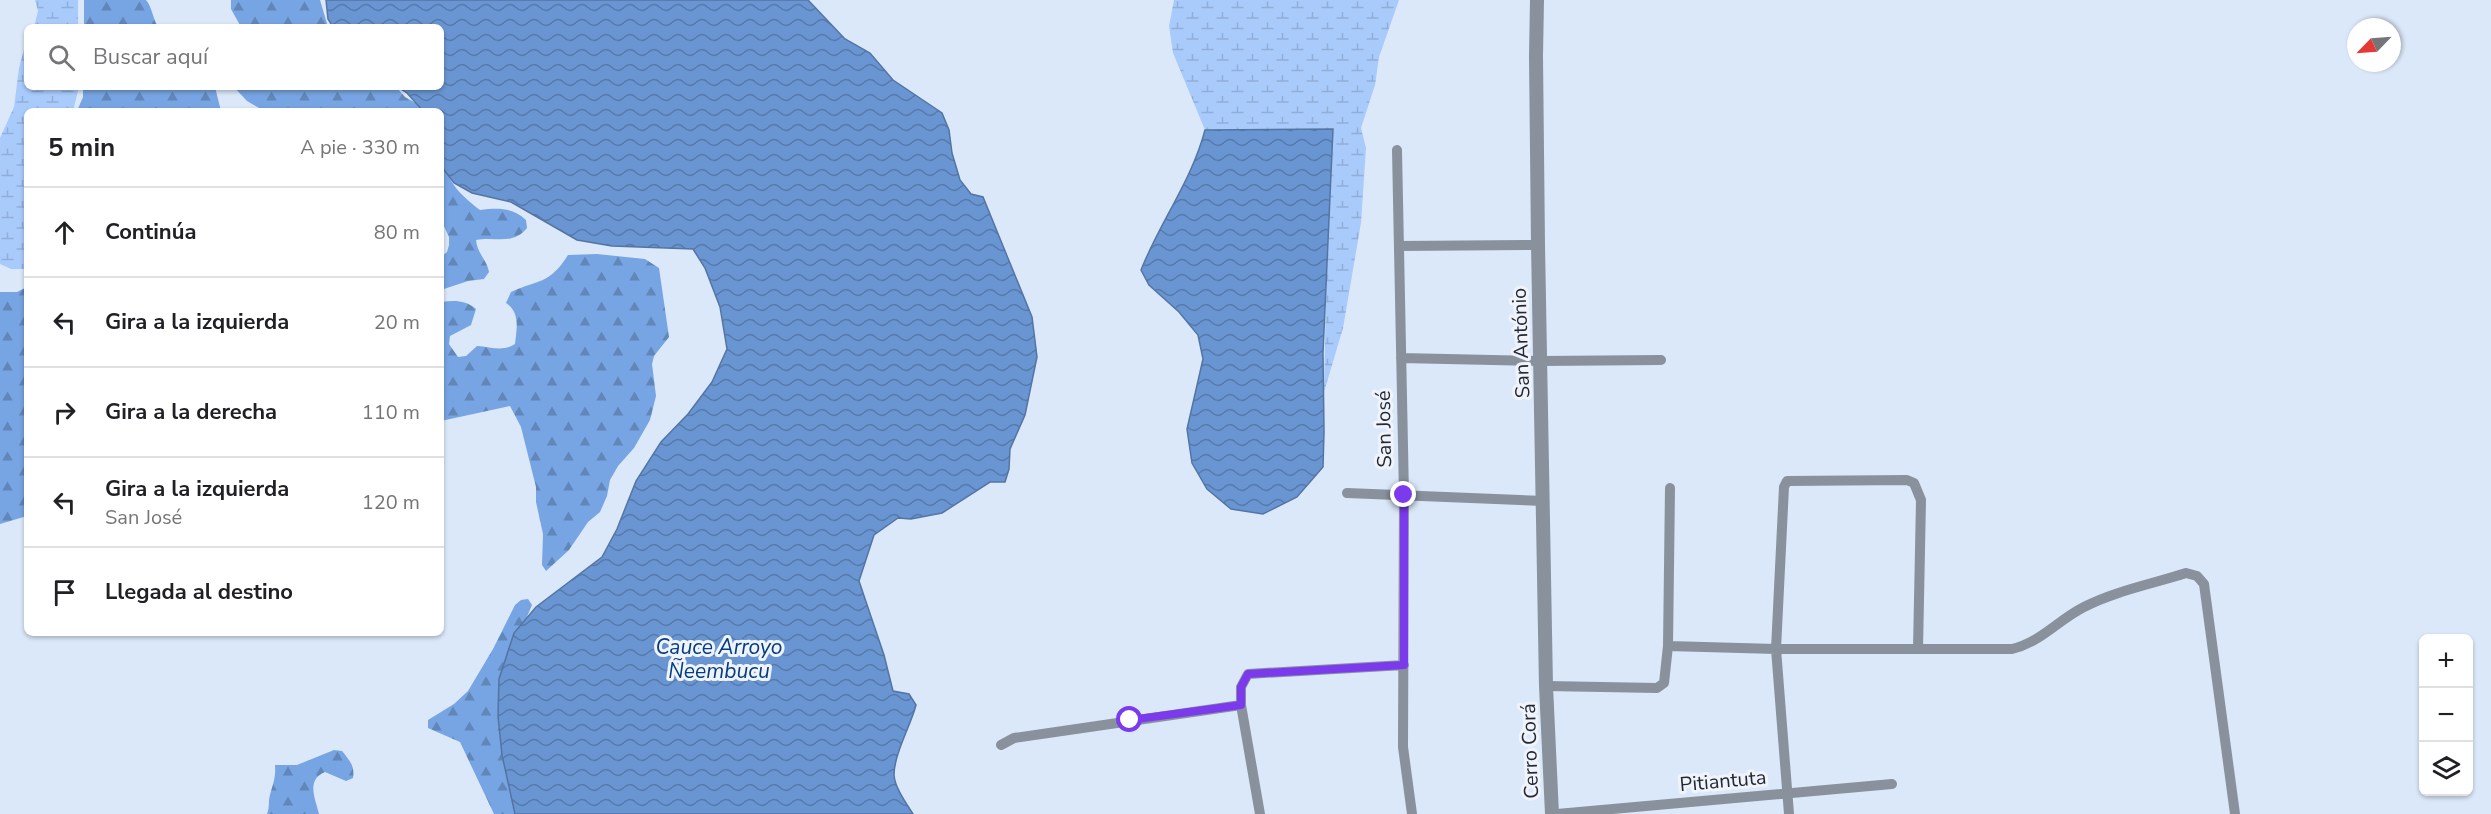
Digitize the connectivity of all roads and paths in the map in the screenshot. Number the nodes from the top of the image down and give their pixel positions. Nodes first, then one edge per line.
1 (1537, 0) edge
2 (1397, 150) dead end
3 (1538, 245) junction
4 (1399, 246) junction
5 (1401, 358) junction
6 (1660, 360) dead end
7 (1541, 361) junction
8 (1670, 488) dead end
9 (1347, 493) dead end
10 (1404, 495) junction
11 (1544, 501) junction
12 (1668, 646) junction
13 (1776, 649) junction
14 (1918, 649) junction
15 (1404, 665) junction
16 (1546, 686) junction
17 (1241, 705) junction
18 (1001, 745) dead end
19 (1892, 784) dead end
20 (1786, 794) junction
21 (1260, 814) edge
22 (1412, 814) edge
23 (1552, 814) edge
24 (1557, 814) edge
25 (1789, 814) edge
26 (2235, 814) edge

1 - 3 street, San António
2 - 4 street, San José
3 - 4 street
3 - 7 street, San António
4 - 5 street, San José
5 - 7 street
5 - 10 street, San José
6 - 7 street
7 - 11 street, San António
8 - 12 street
9 - 10 street
10 - 11 street
10 - 15 street, San José
11 - 16 street, San António
12 - 13 street
12 - 16 street
13 - 14 street
13 - 14 street
13 - 20 street
14 - 26 street
15 - 17 street
15 - 22 street, San José
16 - 23 street, Cerro Corá
17 - 18 street
17 - 21 street
19 - 20 street, Pitiantuta
20 - 24 street, Pitiantuta
20 - 25 street

